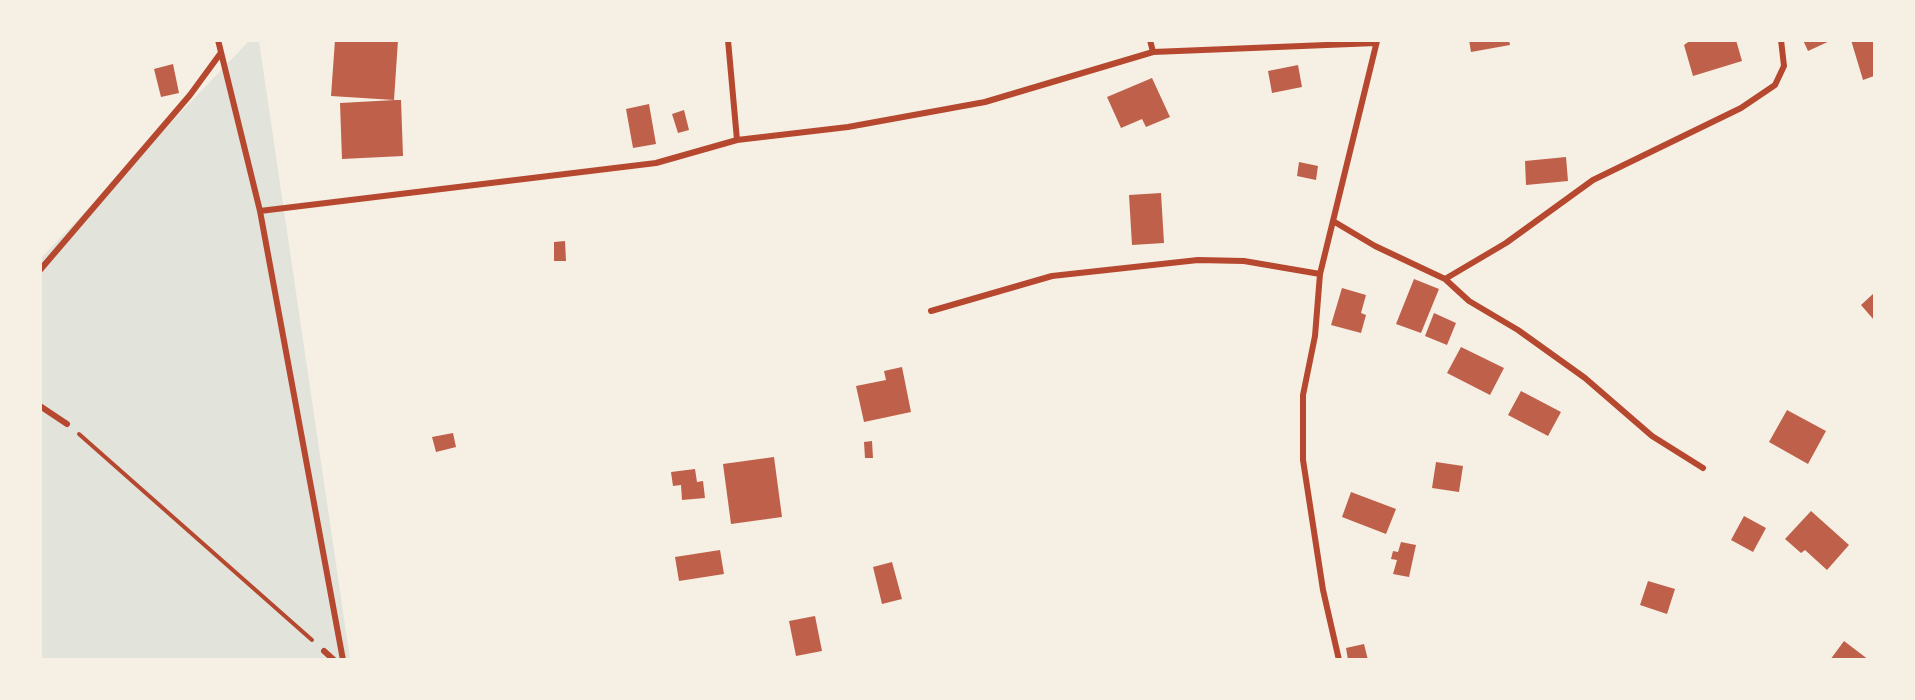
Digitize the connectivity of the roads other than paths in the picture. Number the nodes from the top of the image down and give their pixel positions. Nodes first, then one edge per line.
1 (218, 40) edge
2 (728, 40) edge
3 (1150, 40) edge
4 (1781, 40) edge
5 (1377, 42) edge
6 (1154, 52) junction
7 (220, 54) junction
8 (736, 140) junction
9 (260, 211) junction
10 (1333, 221) junction
11 (40, 270) edge
12 (1320, 274) junction
13 (1445, 279) junction
14 (931, 311) dead end
15 (40, 406) edge
16 (67, 424) road end
17 (1703, 468) dead end
18 (324, 651) road end
19 (334, 660) edge
20 (343, 660) edge
21 (1340, 660) edge

1 - 7 street
2 - 8 street
3 - 6 street
4 - 13 street
5 - 6 street
5 - 10 street
6 - 8 street
7 - 9 street
7 - 11 street
8 - 9 street
9 - 20 street
10 - 12 street
10 - 13 street
12 - 14 street
12 - 21 street
13 - 17 street
15 - 16 street
18 - 19 street

